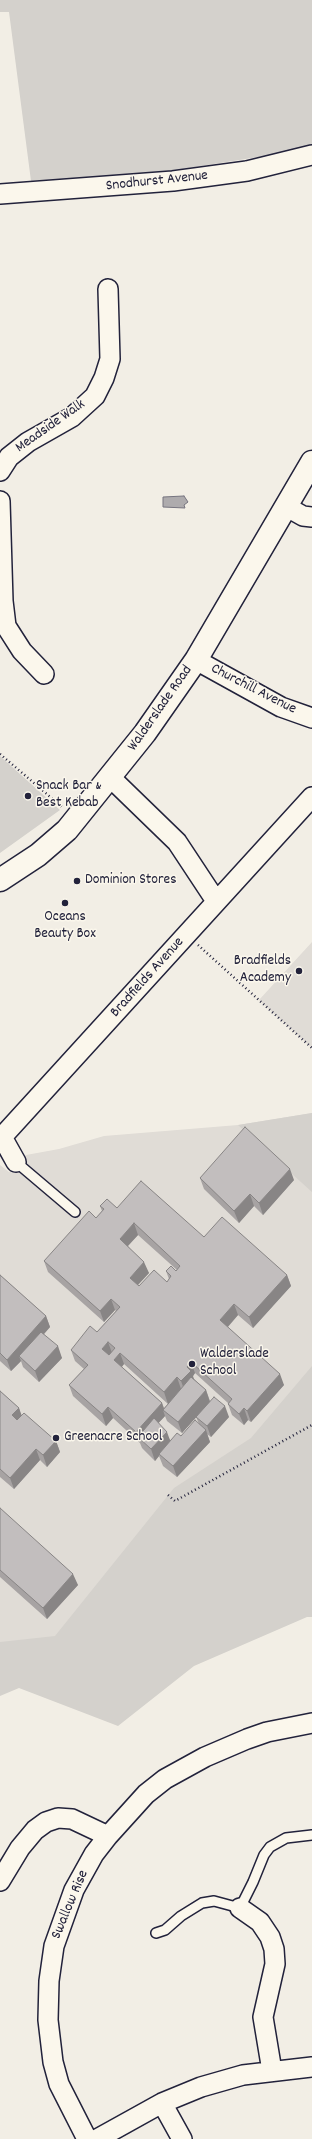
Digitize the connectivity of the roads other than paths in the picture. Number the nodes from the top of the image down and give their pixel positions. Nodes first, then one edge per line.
1 (312, 155) edge
2 (0, 194) edge
3 (108, 289) dead end
4 (312, 462) edge
5 (0, 471) edge
6 (0, 501) edge
7 (287, 507) junction
8 (312, 516) edge
9 (196, 660) junction
10 (44, 674) dead end
11 (312, 718) edge
12 (111, 778) junction
13 (312, 797) edge
14 (0, 880) edge
15 (216, 901) junction
16 (16, 1162) joint
17 (75, 1212) dead end
18 (312, 1723) edge
19 (312, 1835) edge
20 (108, 1836) junction
21 (0, 1882) edge
22 (240, 1908) junction
23 (156, 1933) dead end
24 (312, 2067) edge
25 (272, 2071) junction
26 (162, 2103) junction
27 (87, 2139) edge
28 (97, 2139) edge
29 (182, 2139) edge

1 - 2 street, Snodhurst Avenue
3 - 5 street, Meadside Walk
4 - 7 street, Walderslade Road
6 - 10 street
7 - 8 street
7 - 9 street, Walderslade Road
9 - 11 street, Churchill Avenue
9 - 12 street, Walderslade Road
12 - 14 street, Walderslade Road
12 - 15 street
13 - 15 street, Bradfields Avenue
15 - 16 street, Bradfields Avenue
16 - 17 lane
18 - 20 street, Swallow Rise
19 - 22 lane
20 - 21 street
20 - 27 street, Swallow Rise
22 - 23 lane
22 - 25 street
24 - 25 street
25 - 26 street
26 - 28 street
26 - 29 street

